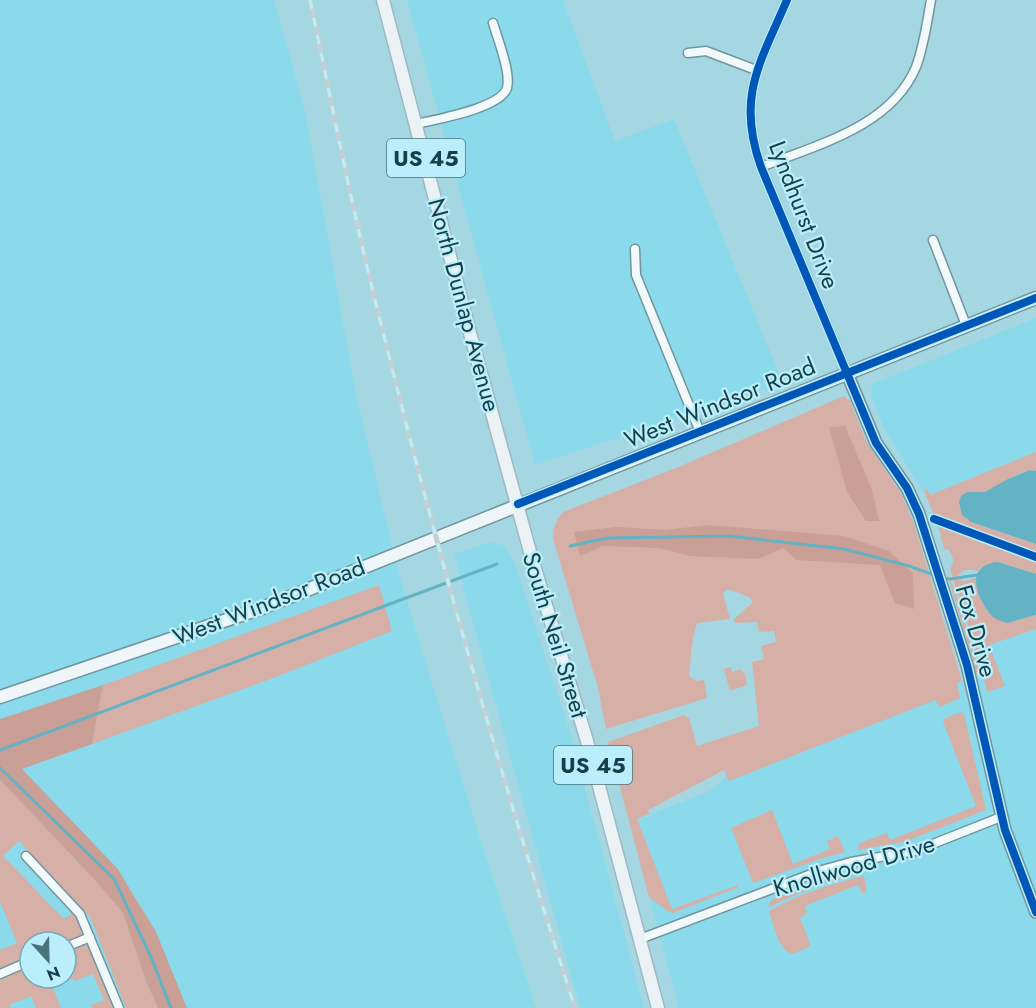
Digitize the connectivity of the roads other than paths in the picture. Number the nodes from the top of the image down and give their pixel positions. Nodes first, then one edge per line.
1 (383, 0) edge
2 (787, 0) edge
3 (932, 0) edge
4 (493, 23) dead end
5 (688, 53) dead end
6 (756, 70) junction
7 (417, 124) junction
8 (761, 167) junction
9 (933, 240) dead end
10 (635, 249) dead end
11 (1036, 298) edge
12 (966, 325) junction
13 (847, 373) junction
14 (700, 432) junction
15 (518, 504) junction
16 (0, 697) edge
17 (1001, 817) junction
18 (26, 856) dead end
19 (1036, 912) edge
20 (90, 937) junction
21 (640, 939) junction
22 (78, 942) edge
23 (18, 967) edge
24 (0, 974) edge
25 (119, 1008) edge
26 (658, 1008) edge

1 - 7 main road, North Dunlap Avenue / US 45
2 - 6 street, Lyndhurst Drive
3 - 8 street
4 - 7 street
5 - 6 street
6 - 8 street, Lyndhurst Drive
7 - 15 main road, North Dunlap Avenue / US 45
8 - 13 street, Lyndhurst Drive
9 - 12 street
10 - 14 street
11 - 12 main road, West Windsor Road
12 - 13 main road, West Windsor Road
13 - 14 main road, West Windsor Road
13 - 17 street, Fox Drive
14 - 15 main road, West Windsor Road
15 - 16 main road, West Windsor Road
15 - 21 main road, South Neil Street / US 45
17 - 19 street, Fox Drive
17 - 21 street, Knollwood Drive
18 - 20 street
20 - 22 street
20 - 25 street
21 - 26 main road, South Neil Street / US 45
23 - 24 street

